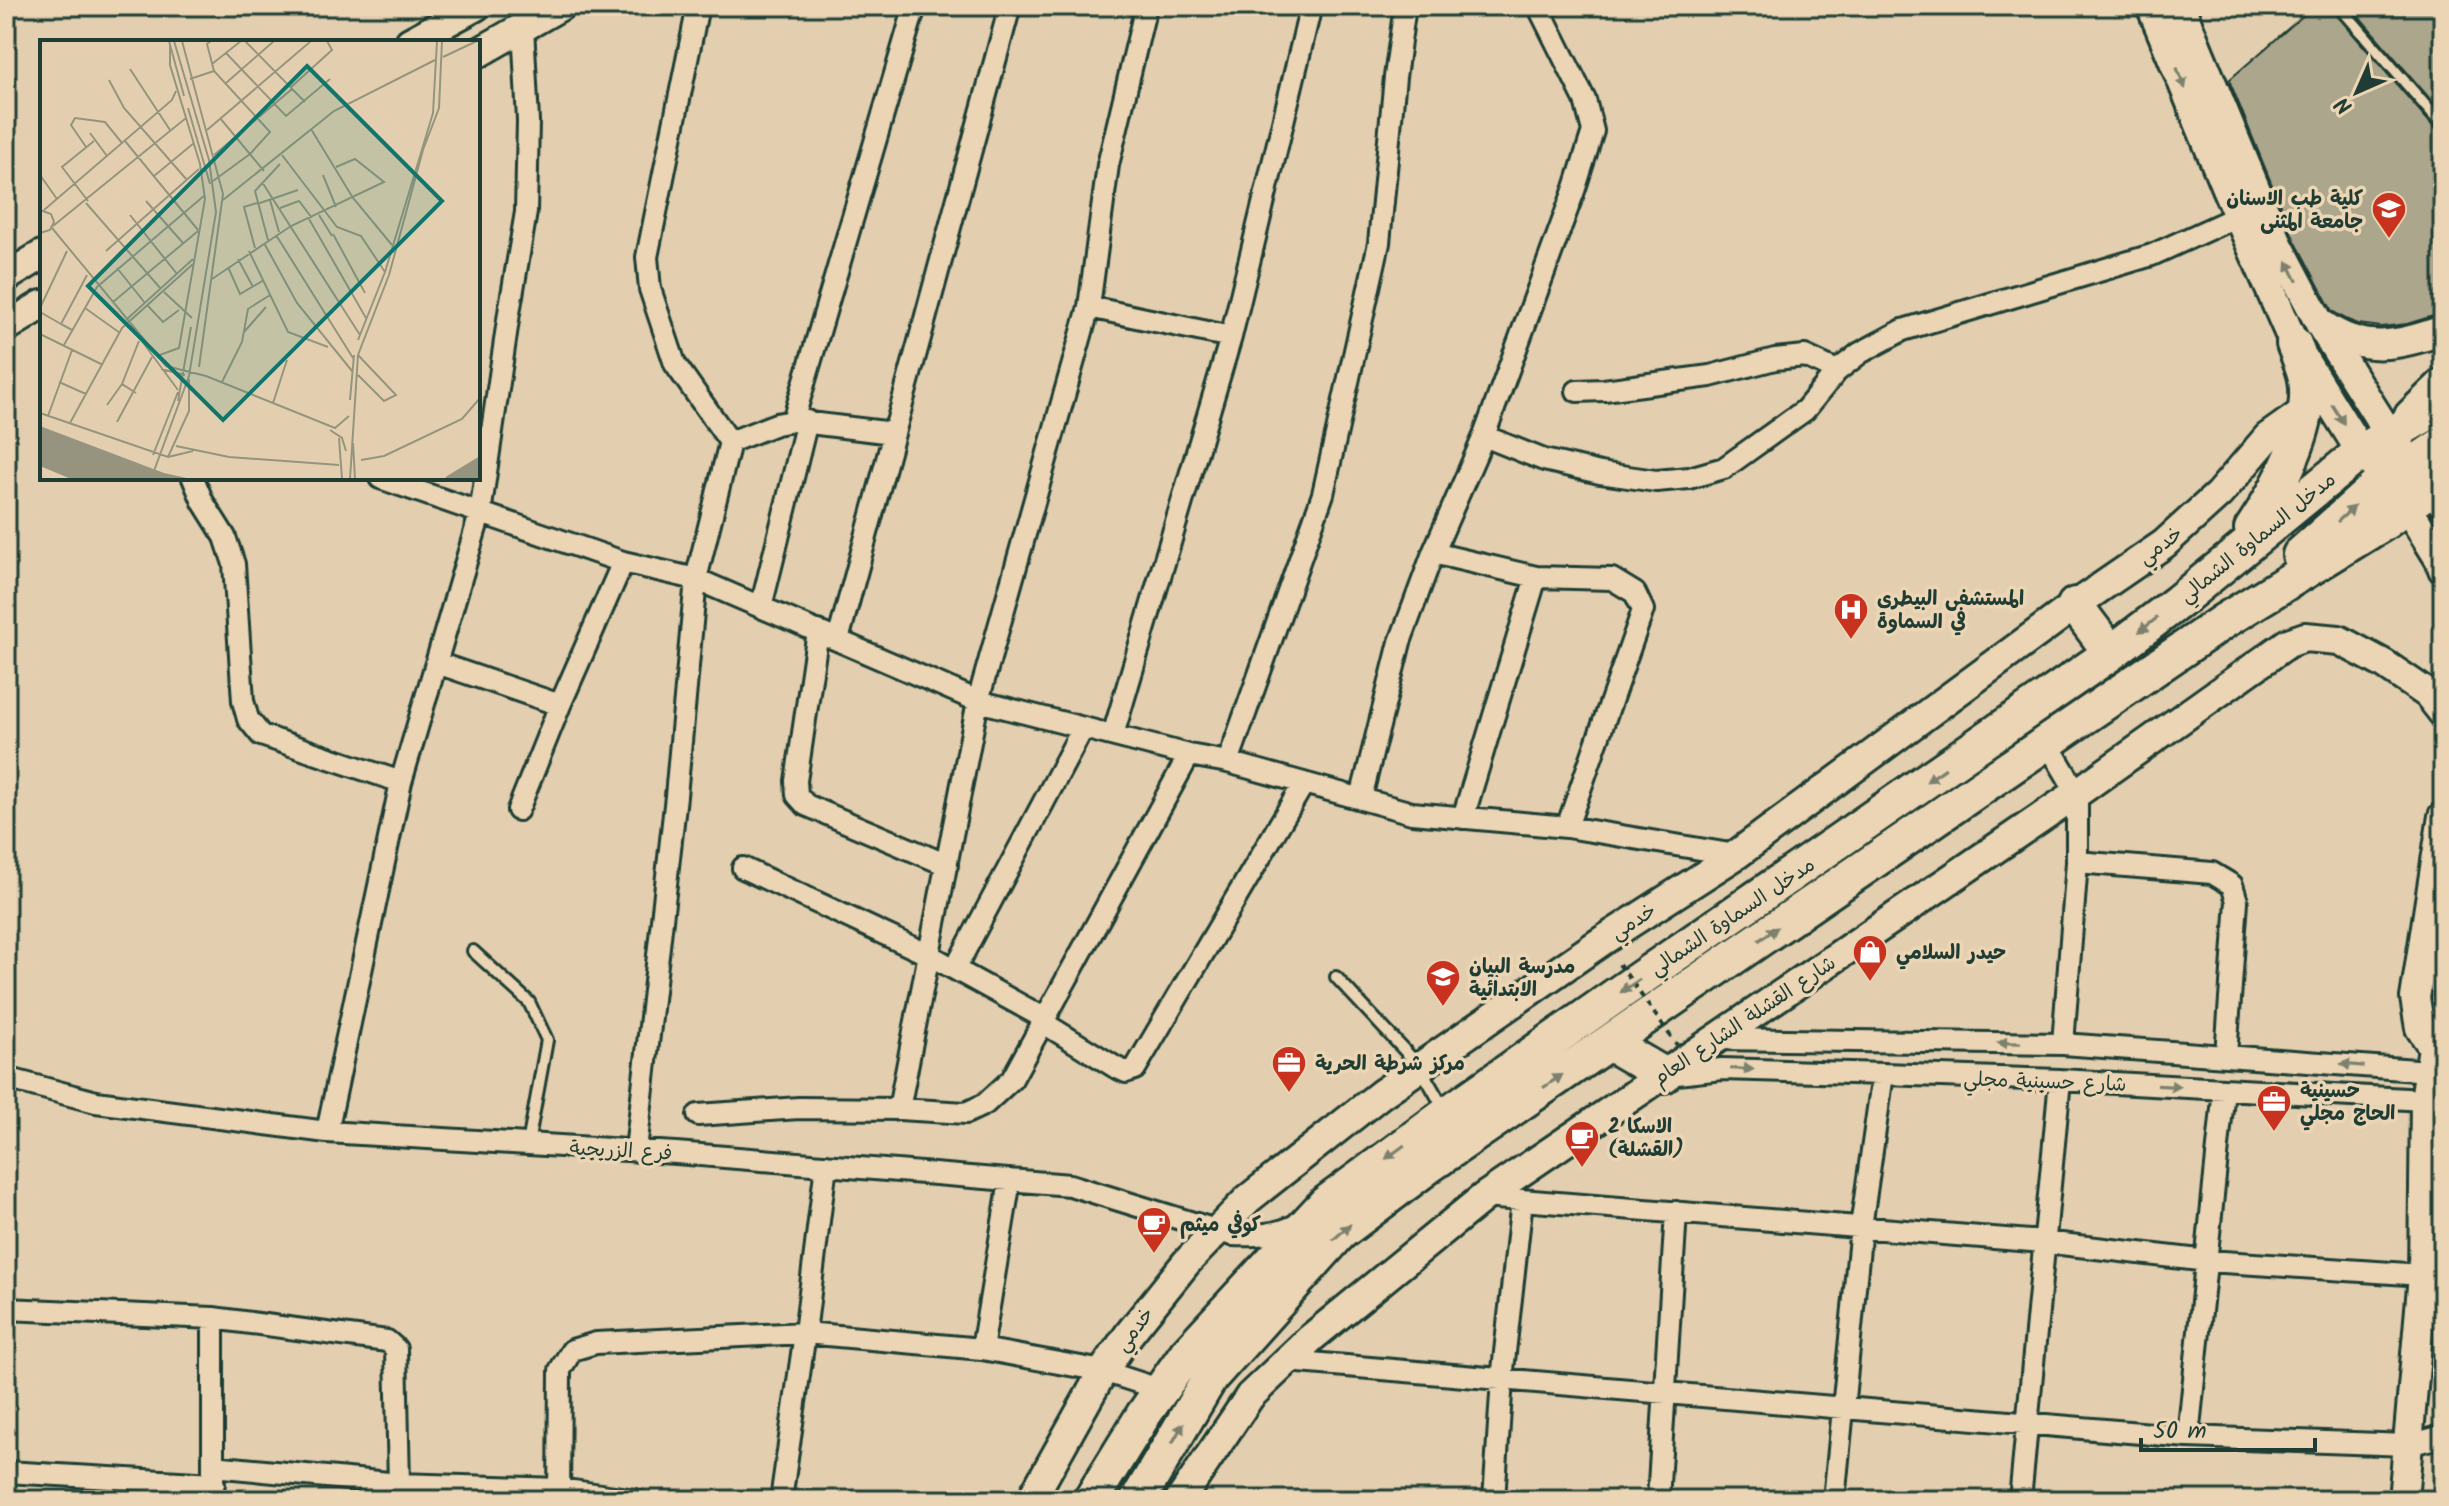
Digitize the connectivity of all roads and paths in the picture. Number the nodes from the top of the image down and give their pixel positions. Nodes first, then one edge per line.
1 (476, 6) edge
2 (560, 6) edge
3 (698, 6) edge
4 (915, 6) edge
5 (1010, 6) edge
6 (1146, 6) edge
7 (1311, 6) edge
8 (1405, 6) edge
9 (1538, 6) edge
10 (2151, 6) edge
11 (2180, 6) edge
12 (2339, 6) edge
13 (523, 27) junction
14 (414, 40) edge
15 (480, 52) edge
16 (2443, 126) edge
17 (2238, 216) junction
18 (40, 256) edge
19 (6, 277) edge
20 (40, 306) edge
21 (1089, 307) junction
22 (6, 327) edge
23 (2443, 330) edge
24 (2307, 334) junction
25 (1231, 337) junction
26 (1837, 371) junction
27 (2443, 382) edge
28 (1577, 391) dead end
29 (2443, 404) edge
30 (2306, 410) junction
31 (800, 421) junction
32 (893, 433) junction
33 (1484, 436) junction
34 (730, 442) junction
35 (2375, 443) junction
36 (2443, 444) edge
37 (194, 480) edge
38 (386, 480) edge
39 (2420, 486) edge
40 (480, 514) junction
41 (1433, 553) junction
42 (623, 562) junction
43 (2443, 569) edge
44 (1536, 577) junction
45 (696, 579) junction
46 (2178, 602) junction
47 (2075, 605) junction
48 (761, 607) junction
49 (818, 631) junction
50 (838, 640) junction
51 (2111, 653) junction
52 (437, 663) junction
53 (978, 701) junction
54 (560, 705) junction
55 (2443, 713) edge
56 (1083, 728) junction
57 (1113, 735) junction
58 (2047, 742) junction
59 (1189, 755) junction
60 (1228, 762) junction
61 (401, 782) junction
62 (1304, 783) junction
63 (2077, 793) junction
64 (1361, 798) junction
65 (518, 810) dead end
66 (2443, 816) edge
67 (1463, 818) junction
68 (1567, 827) junction
69 (1736, 855) junction
70 (2077, 862) junction
71 (947, 865) junction
72 (743, 868) dead end
73 (473, 951) dead end
74 (929, 955) junction
75 (1619, 964) dead end
76 (955, 969) junction
77 (1336, 977) dead end
78 (1043, 1020) junction
79 (1717, 1039) junction
80 (1609, 1043) junction
81 (2063, 1044) junction
82 (2226, 1055) junction
83 (2437, 1057) edge
84 (1670, 1060) junction
85 (1420, 1067) junction
86 (1883, 1074) junction
87 (6, 1078) edge
88 (2060, 1080) junction
89 (2224, 1089) junction
90 (2425, 1100) junction
91 (899, 1109) junction
92 (1447, 1114) junction
93 (698, 1115) dead end
94 (327, 1132) junction
95 (528, 1144) junction
96 (636, 1150) junction
97 (826, 1165) junction
98 (1010, 1180) junction
99 (1484, 1197) junction
100 (1522, 1200) junction
101 (1676, 1212) junction
102 (1312, 1216) junction
103 (1861, 1227) junction
104 (1224, 1232) junction
105 (2044, 1242) junction
106 (2208, 1261) junction
107 (2423, 1275) junction
108 (1250, 1284) junction
109 (6, 1309) edge
110 (213, 1318) junction
111 (805, 1333) junction
112 (982, 1349) junction
113 (1287, 1361) junction
114 (1103, 1371) junction
115 (1502, 1379) junction
116 (1162, 1390) junction
117 (1665, 1392) junction
118 (1842, 1407) junction
119 (2026, 1424) junction
120 (2443, 1436) edge
121 (2188, 1437) junction
122 (2408, 1445) junction
123 (6, 1472) edge
124 (213, 1483) edge
125 (398, 1492) edge
126 (559, 1494) edge
127 (636, 1500) edge
128 (781, 1500) edge
129 (1031, 1500) edge
130 (1091, 1500) edge
131 (1138, 1500) edge
132 (1180, 1500) edge
133 (1494, 1500) edge
134 (1658, 1500) edge
135 (1834, 1500) edge
136 (2020, 1500) edge
137 (2403, 1500) edge

1 - 14 main road
2 - 13 main road
3 - 34 street
4 - 31 street
5 - 32 street
6 - 21 street
7 - 25 street
8 - 60 street
9 - 33 street
10 -> 17 main road
24 -> 11 main road
12 - 16 lane
13 - 15 main road
13 - 40 street
17 - 24 main road
17 - 26 street
18 - 19 main road
20 - 22 main road
21 - 25 street
21 - 53 street
23 - 24 main road
24 - 30 highway
24 - 35 main road
25 - 57 street
26 - 28 street
26 - 33 street
27 - 35 main road
29 - 35 highway, مدخل السماوة الشمالي
30 - 46 highway
30 - 47 main road, خدمي
31 - 32 street
31 - 34 street
31 - 48 street
32 - 50 street
33 - 41 street
34 - 45 street
35 - 39 highway
35 - 46 highway, مدخل السماوة الشمالي
36 - 39 highway, مدخل السماوة الشمالي
37 - 61 street
38 - 40 street
39 - 43 main road
58 -> 39 highway, مدخل السماوة الشمالي
40 - 42 street
40 - 52 street
41 - 44 street
41 - 64 street
42 - 45 street
42 - 54 street
44 - 67 street
44 - 68 street
45 - 48 street
45 - 96 street
46 -> 51 highway, مدخل السماوة الشمالي
47 - 51 highway
47 - 69 main road, خدمي
48 - 49 street
49 - 50 street
49 - 71 street
50 - 53 street
51 -> 92 highway, مدخل السماوة الشمالي
52 - 54 street
52 - 61 street
53 - 56 street
53 - 71 street
54 - 65 street
55 - 63 main road, شارع القشلة الشارع العام
56 - 57 street
56 - 76 street
57 - 59 street
58 - 63 street
80 -> 58 highway, مدخل السماوة الشمالي
59 - 60 street
59 - 78 street
60 - 62 street
61 - 94 street
62 - 64 street
62 - 78 street
63 - 70 street
63 - 79 main road, شارع القشلة الشارع العام
64 - 67 street
66 - 83 main road
67 - 68 street
68 - 69 street
69 - 85 main road, خدمي
70 - 81 street
70 - 82 street
71 - 74 street
72 - 74 street
73 - 95 lane
74 - 76 street
74 - 91 street
75 - 84 path, bridge
76 - 78 street
77 - 85 lane
78 - 91 street
81 -> 79 street, شارع حسينية مجلي
79 - 84 main road, شارع القشلة الشارع العام
80 - 84 highway
131 -> 80 highway, مدخل السماوة الشمالي
81 - 82 street, شارع حسينية مجلي
83 -> 82 street, شارع حسينية مجلي
83 - 90 main road
84 -> 86 street, شارع حسينية مجلي
84 - 99 main road, شارع القشلة الشارع العام
85 - 92 lane
85 - 104 main road, خدمي
86 - 88 street, شارع حسينية مجلي
86 - 103 street
87 - 94 street, فرع الزريجية
88 -> 89 street, شارع حسينية مجلي
88 - 105 street
89 - 90 street, شارع حسينية مجلي
89 - 106 street
90 - 107 main road
91 - 93 street
92 -> 102 highway, مدخل السماوة الشمالي
94 - 95 street, فرع الزريجية
95 - 96 street, فرع الزريجية
96 - 97 street, فرع الزريجية
97 - 98 street, فرع الزريجية
97 - 111 street
98 - 104 street, فرع الزريجية
98 - 112 street
99 - 100 street
99 - 113 main road, شارع القشلة الشارع العام
100 - 101 street
100 - 115 street
101 - 103 street
101 - 117 street
102 - 104 street, فرع الزريجية
102 - 108 highway, مدخل السماوة الشمالي
103 - 105 street
103 - 118 street
104 - 108 street
104 - 114 main road, خدمي
105 - 106 street
105 - 119 street
106 - 107 street
106 - 121 street
107 - 122 main road
108 - 116 highway, مدخل السماوة الشمالي
109 - 110 street
110 - 124 street
110 - 125 street
111 - 112 street
111 - 126 street
111 - 128 street
112 - 114 street
113 - 115 street
113 - 132 main road, شارع القشلة الشارع العام
114 - 116 street
114 - 129 main road, خدمي
115 - 117 street
115 - 133 street
116 - 130 highway, مدخل السماوة الشمالي
117 - 118 street
117 - 134 street
118 - 119 street
118 - 135 street
119 - 121 street
119 - 136 street
120 - 122 street
121 - 122 street
122 - 137 main road
123 - 124 street
124 - 125 street
125 - 126 street
126 - 127 street

